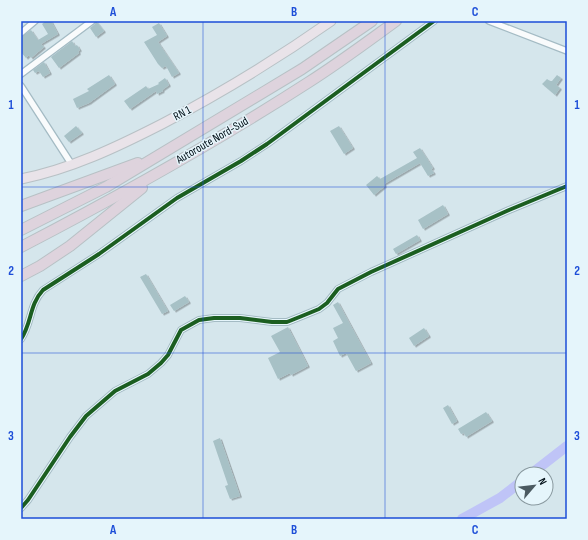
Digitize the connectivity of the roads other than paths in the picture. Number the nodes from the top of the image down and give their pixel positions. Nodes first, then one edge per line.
1 (35, 21) edge
2 (92, 21) edge
3 (331, 21) edge
4 (372, 21) edge
5 (396, 21) edge
6 (434, 21) edge
7 (488, 21) edge
8 (21, 34) edge
9 (567, 51) edge
10 (21, 74) edge
11 (21, 86) edge
12 (160, 154) junction
13 (72, 165) junction
14 (169, 166) junction
15 (21, 179) edge
16 (567, 186) edge
17 (21, 206) edge
18 (21, 230) edge
19 (21, 247) edge
20 (21, 276) edge
21 (21, 339) edge
22 (21, 508) edge

1 - 8 street
2 - 10 street
3 - 13 main road, RN 1
4 - 12 highway, Autoroute Nord-Sud
5 - 14 highway, Autoroute Nord-Sud
6 - 21 street
7 - 9 street
11 - 13 street
12 - 17 highway
12 - 18 highway, Autoroute Nord-Sud
13 - 15 main road, RN 1
14 - 19 highway, Autoroute Nord-Sud
14 - 20 highway
16 - 22 street

